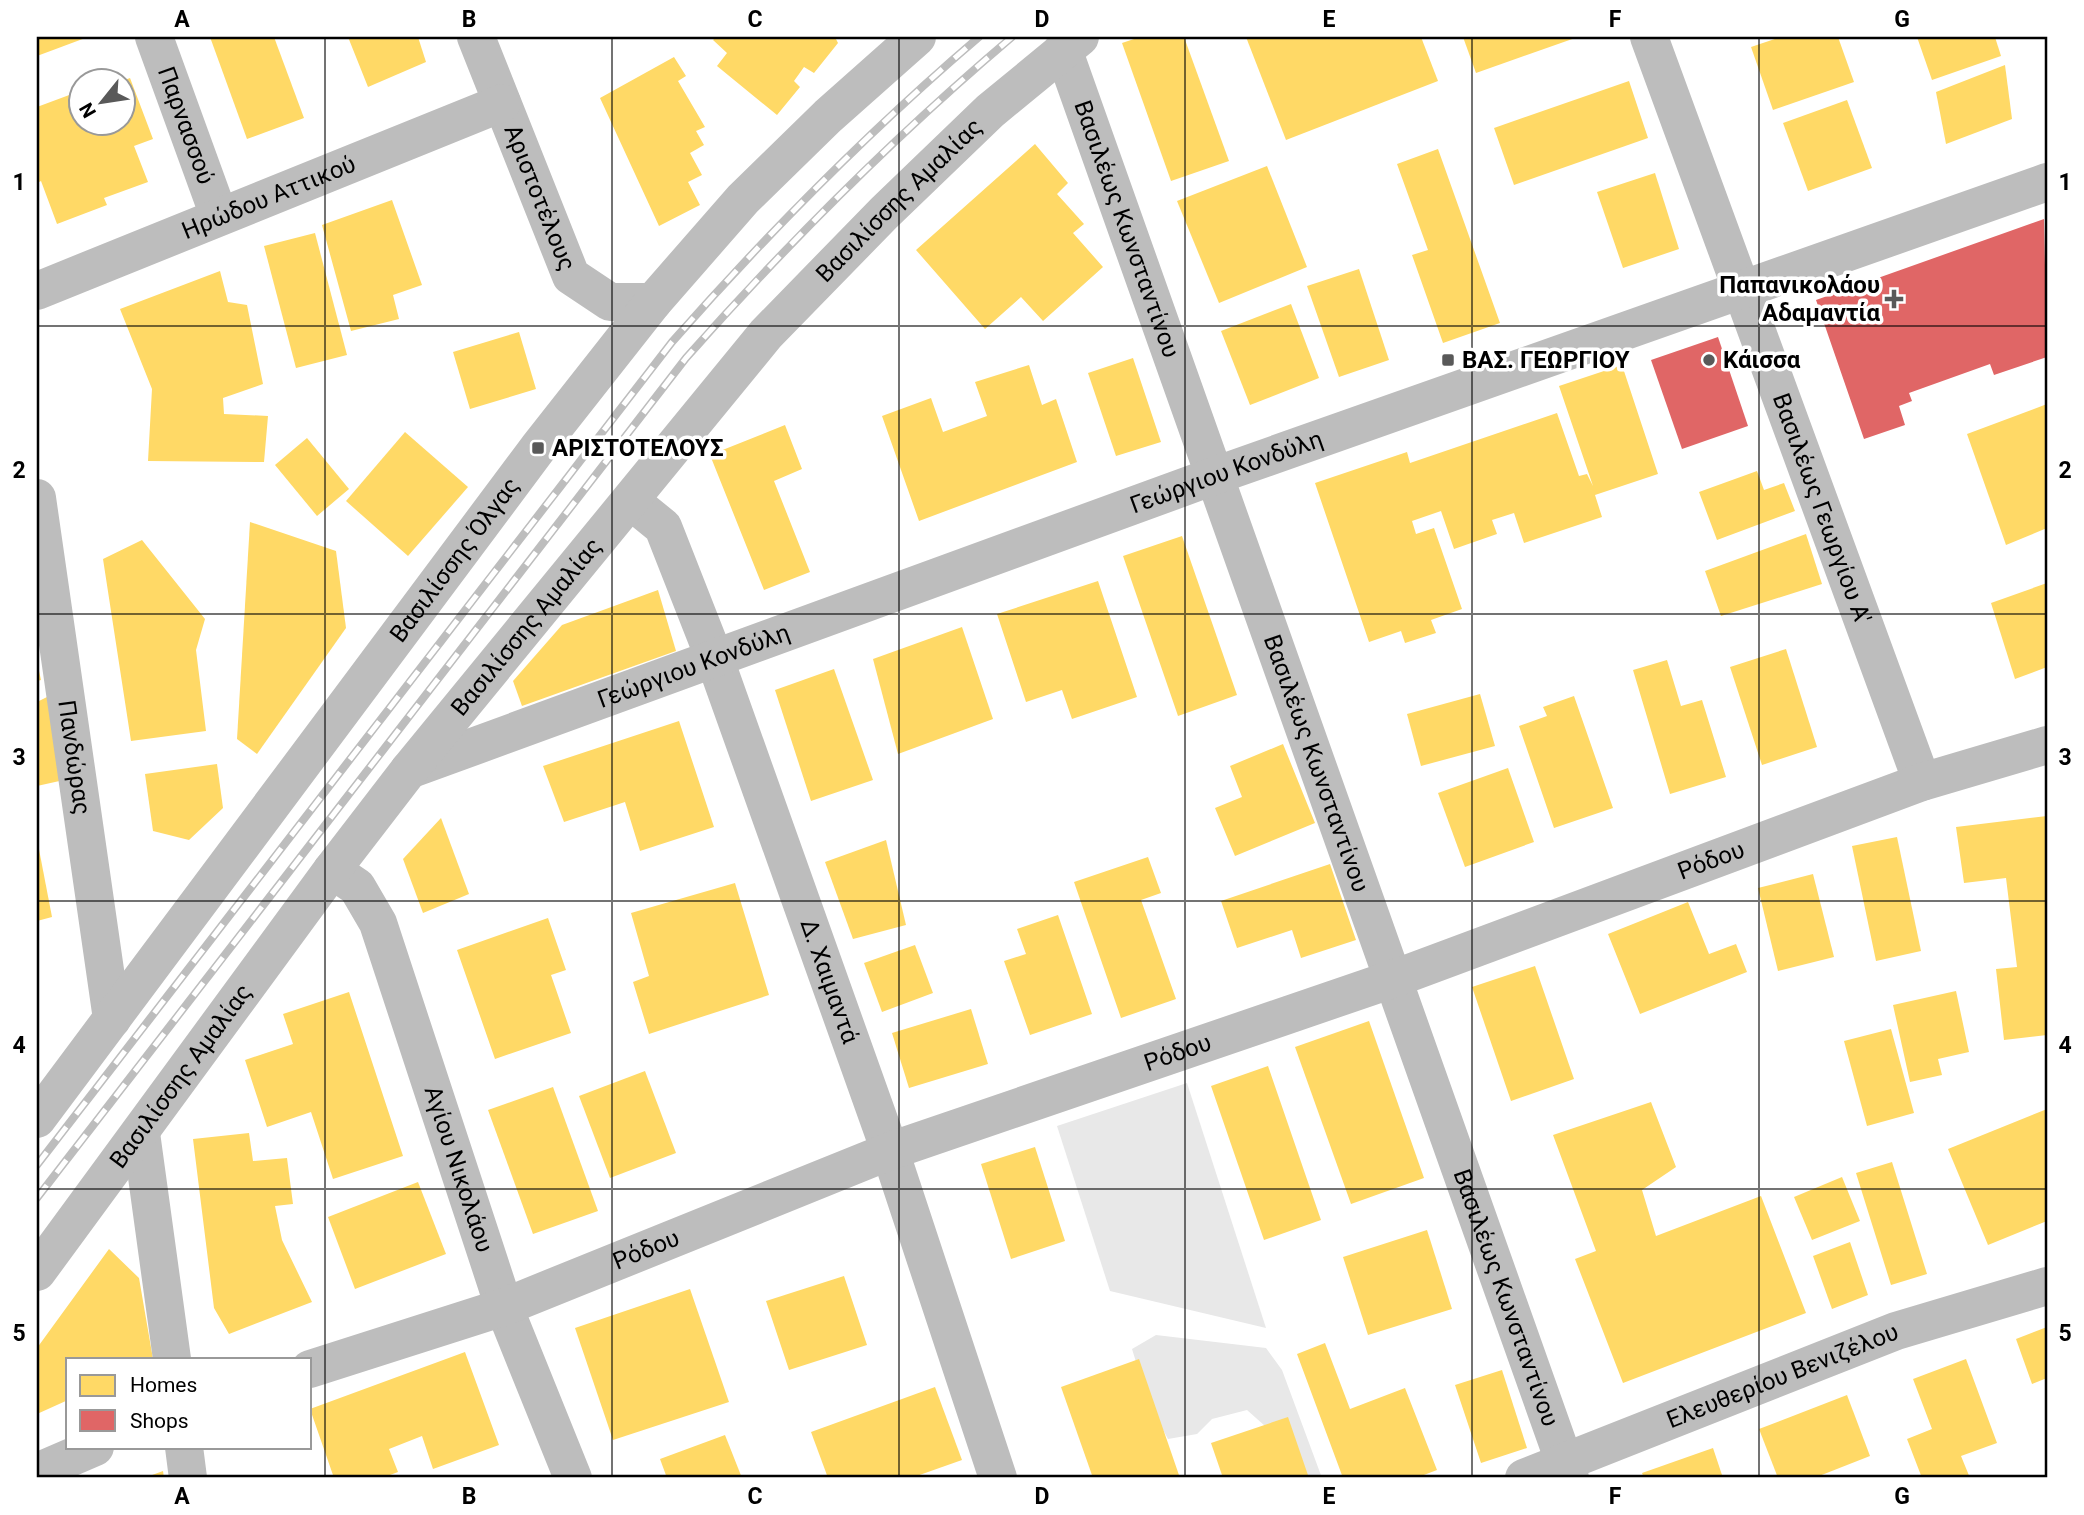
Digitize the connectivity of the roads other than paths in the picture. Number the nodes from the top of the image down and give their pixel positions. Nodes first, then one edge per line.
1 (154, 37) edge
2 (476, 37) edge
3 (917, 37) edge
4 (1649, 37) edge
5 (1071, 43) edge
6 (502, 103) junction
7 (2047, 182) edge
8 (219, 216) junction
9 (1741, 289) junction
10 (37, 291) edge
11 (653, 302) junction
12 (1214, 476) junction
13 (37, 498) edge
14 (631, 501) junction
15 (714, 657) junction
16 (2047, 745) edge
17 (409, 770) junction
18 (1922, 782) junction
19 (332, 870) junction
20 (1393, 979) junction
21 (112, 1019) junction
22 (37, 1119) edge
23 (141, 1133) junction
24 (890, 1151) junction
25 (37, 1272) edge
26 (2047, 1286) edge
27 (504, 1307) junction
28 (172, 1358) edge
29 (312, 1368) edge
30 (93, 1448) edge
31 (184, 1448) edge
32 (1567, 1471) edge
33 (37, 1472) edge
34 (188, 1478) edge
35 (573, 1478) edge
36 (998, 1478) edge
37 (1524, 1478) edge

1 - 8 street, Παρνασσού
2 - 6 street, Αριστοτέλους
3 - 11 street, Βασιλίσσης Όλγας
4 - 9 street, Βασιλέως Γεωργίου Α'
5 - 12 street, Βασιλέως Κωνσταντίνου
5 - 14 street, Βασιλίσσης Αμαλίας
6 - 8 street, Ηρώδου Αττικού
6 - 11 street, Αριστοτέλους
7 - 9 street, Γεώργιου Κονδύλη
8 - 10 street, Ηρώδου Αττικού
9 - 12 street, Γεώργιου Κονδύλη
9 - 18 street, Βασιλέως Γεωργίου Α'
11 - 21 street, Βασιλίσσης Όλγας
12 - 15 street, Γεώργιου Κονδύλη
12 - 20 street, Βασιλέως Κωνσταντίνου
13 - 21 street, Πανδώρας
14 - 15 street, Δ. Χαιμαντά
14 - 17 street, Βασιλίσσης Αμαλίας
15 - 17 street, Γεώργιου Κονδύλη
15 - 24 street, Δ. Χαιμαντά
16 - 18 street, Ρόδου
17 - 19 street, Βασιλίσσης Αμαλίας
18 - 20 street, Ρόδου
19 - 23 street, Βασιλίσσης Αμαλίας
19 - 27 street, Αγίου Νικολάου
20 - 24 street, Ρόδου
20 - 32 street, Βασιλέως Κωνσταντίνου
21 - 22 street, Βασιλίσσης Όλγας
23 - 25 street, Βασιλίσσης Αμαλίας
23 - 28 street
24 - 27 street, Ρόδου
24 - 36 street, Δ. Χαιμαντά
26 - 32 street, Ελευθερίου Βενιζέλου
27 - 29 street, Ρόδου
27 - 35 street, Αγίου Νικολάου
30 - 33 street
31 - 34 street
32 - 37 street, Ελευθερίου Βενιζέλου

